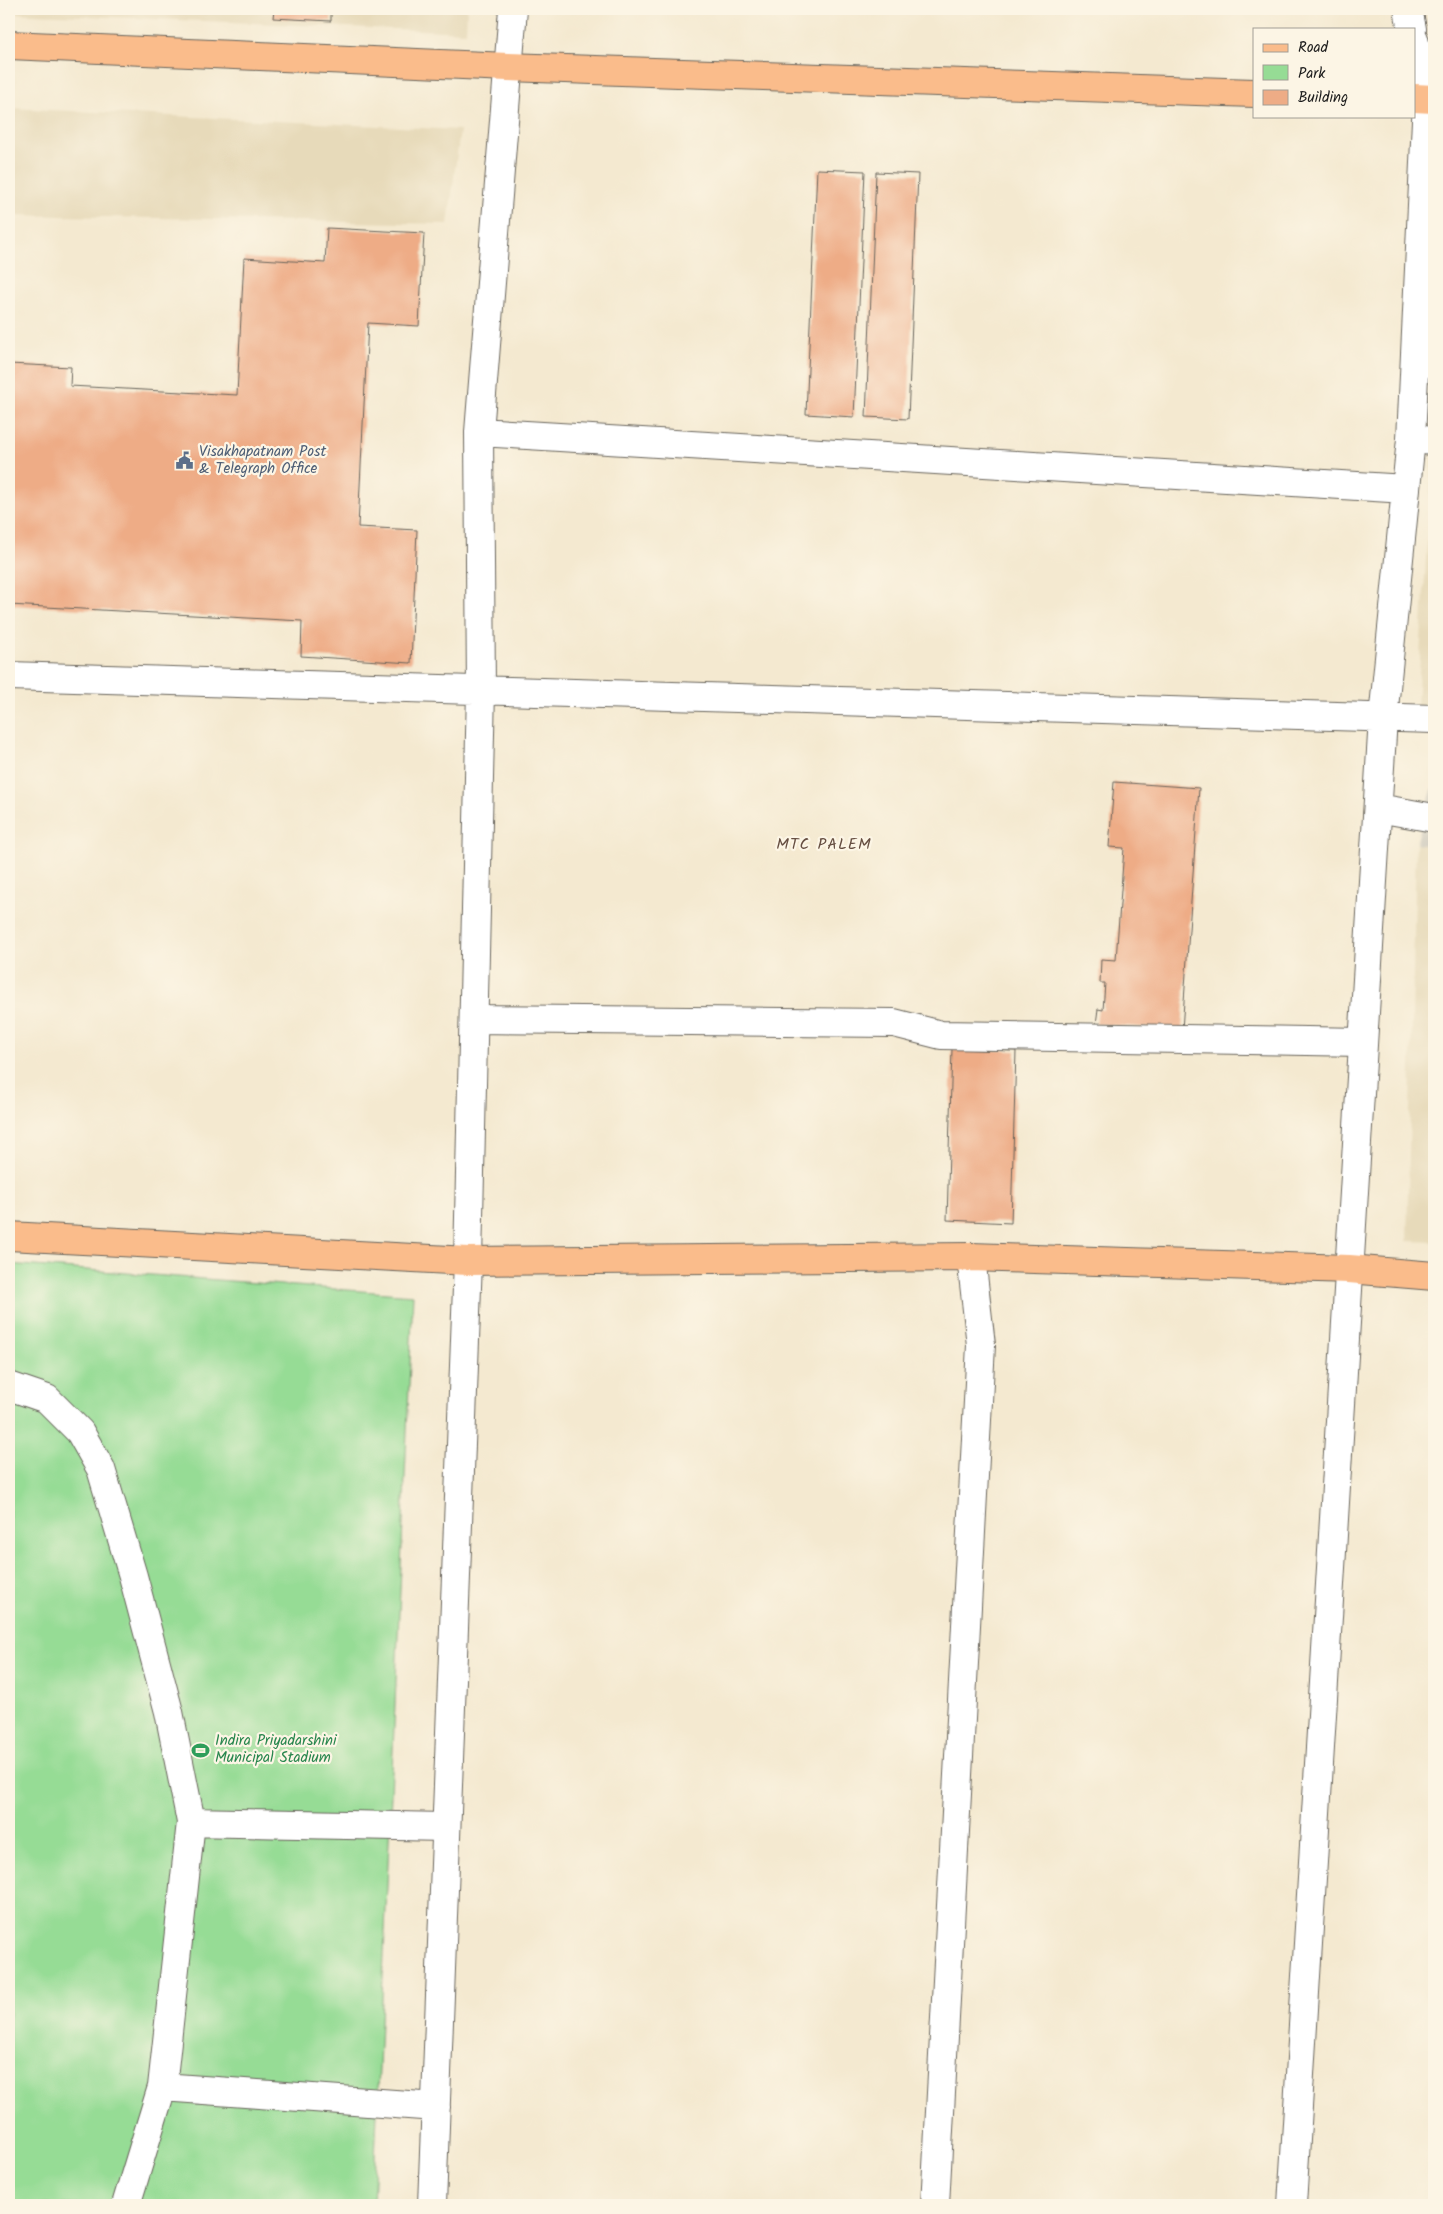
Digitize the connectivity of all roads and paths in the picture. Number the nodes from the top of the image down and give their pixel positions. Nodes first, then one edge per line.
1 (513, 9) edge
2 (1408, 9) edge
3 (1412, 28) edge
4 (9, 44) edge
5 (1416, 50) edge
6 (508, 67) junction
7 (1253, 93) edge
8 (1425, 99) edge
9 (479, 432) junction
10 (1423, 440) edge
11 (1406, 489) junction
12 (9, 676) edge
13 (481, 690) junction
14 (1383, 718) junction
15 (1434, 720) edge
16 (1378, 808) junction
17 (1434, 818) edge
18 (474, 1019) junction
19 (1363, 1042) junction
20 (9, 1236) edge
21 (970, 1257) junction
22 (468, 1261) junction
23 (1349, 1269) junction
24 (1434, 1276) edge
25 (9, 1386) edge
26 (191, 1822) junction
27 (446, 1827) junction
28 (162, 2087) junction
29 (436, 2107) junction
30 (126, 2205) edge
31 (432, 2205) edge
32 (934, 2205) edge
33 (1292, 2205) edge

1 - 6 street
2 - 3 street
4 - 6 main road
5 - 8 street
6 - 7 main road
6 - 9 street
8 - 10 street
9 - 11 street
9 - 13 street
10 - 11 street
11 - 14 street
12 - 13 street
13 - 14 street
13 - 18 street
14 - 15 street
14 - 16 street
16 - 17 street
16 - 19 street
18 - 19 street
18 - 22 street
19 - 23 street
20 - 22 main road
21 - 22 main road
21 - 23 main road
21 - 32 street
22 - 27 street
23 - 24 main road
23 - 33 street
25 - 26 street
26 - 27 street
26 - 28 street
27 - 29 street
28 - 29 street
28 - 30 street
29 - 31 street

